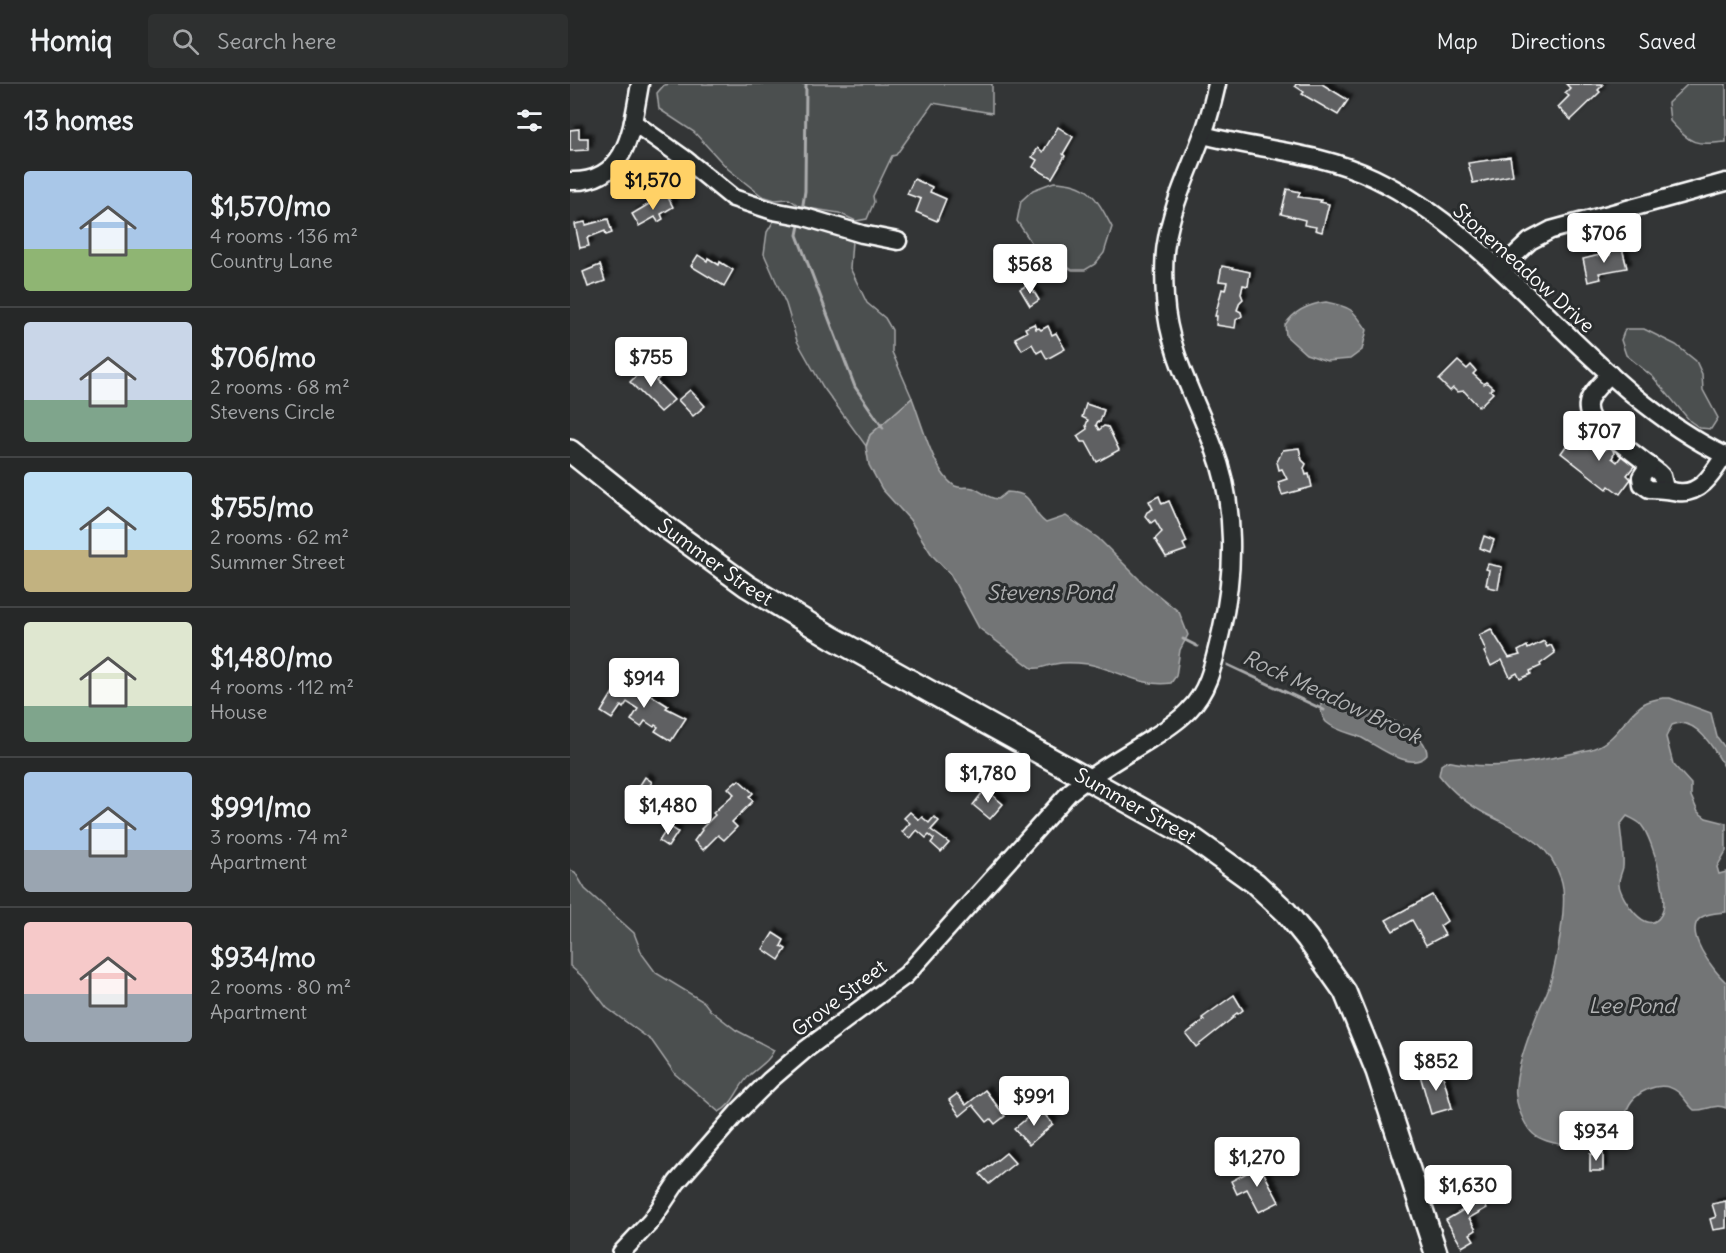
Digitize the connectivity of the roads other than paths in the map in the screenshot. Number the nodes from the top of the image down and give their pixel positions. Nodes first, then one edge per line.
1 (640, 84) edge
2 (1217, 84) edge
3 (633, 122) junction
4 (1203, 135) junction
5 (570, 181) edge
6 (1726, 182) edge
7 (898, 241) dead end
8 (1500, 269) junction
9 (1610, 374) junction
10 (570, 451) edge
11 (1725, 456) edge
12 (1085, 780) junction
13 (621, 1253) edge
14 (1436, 1253) edge

1 - 3 street
2 - 4 street, Grove Street
3 - 5 street
3 - 7 street
4 - 8 street, Stonemeadow Drive
4 - 12 street, Grove Street
6 - 8 street
8 - 9 street, Stonemeadow Drive
9 - 11 street, Stonemeadow Drive
9 - 11 street
10 - 12 main road, Summer Street
12 - 13 street, Grove Street
12 - 14 main road, Summer Street

